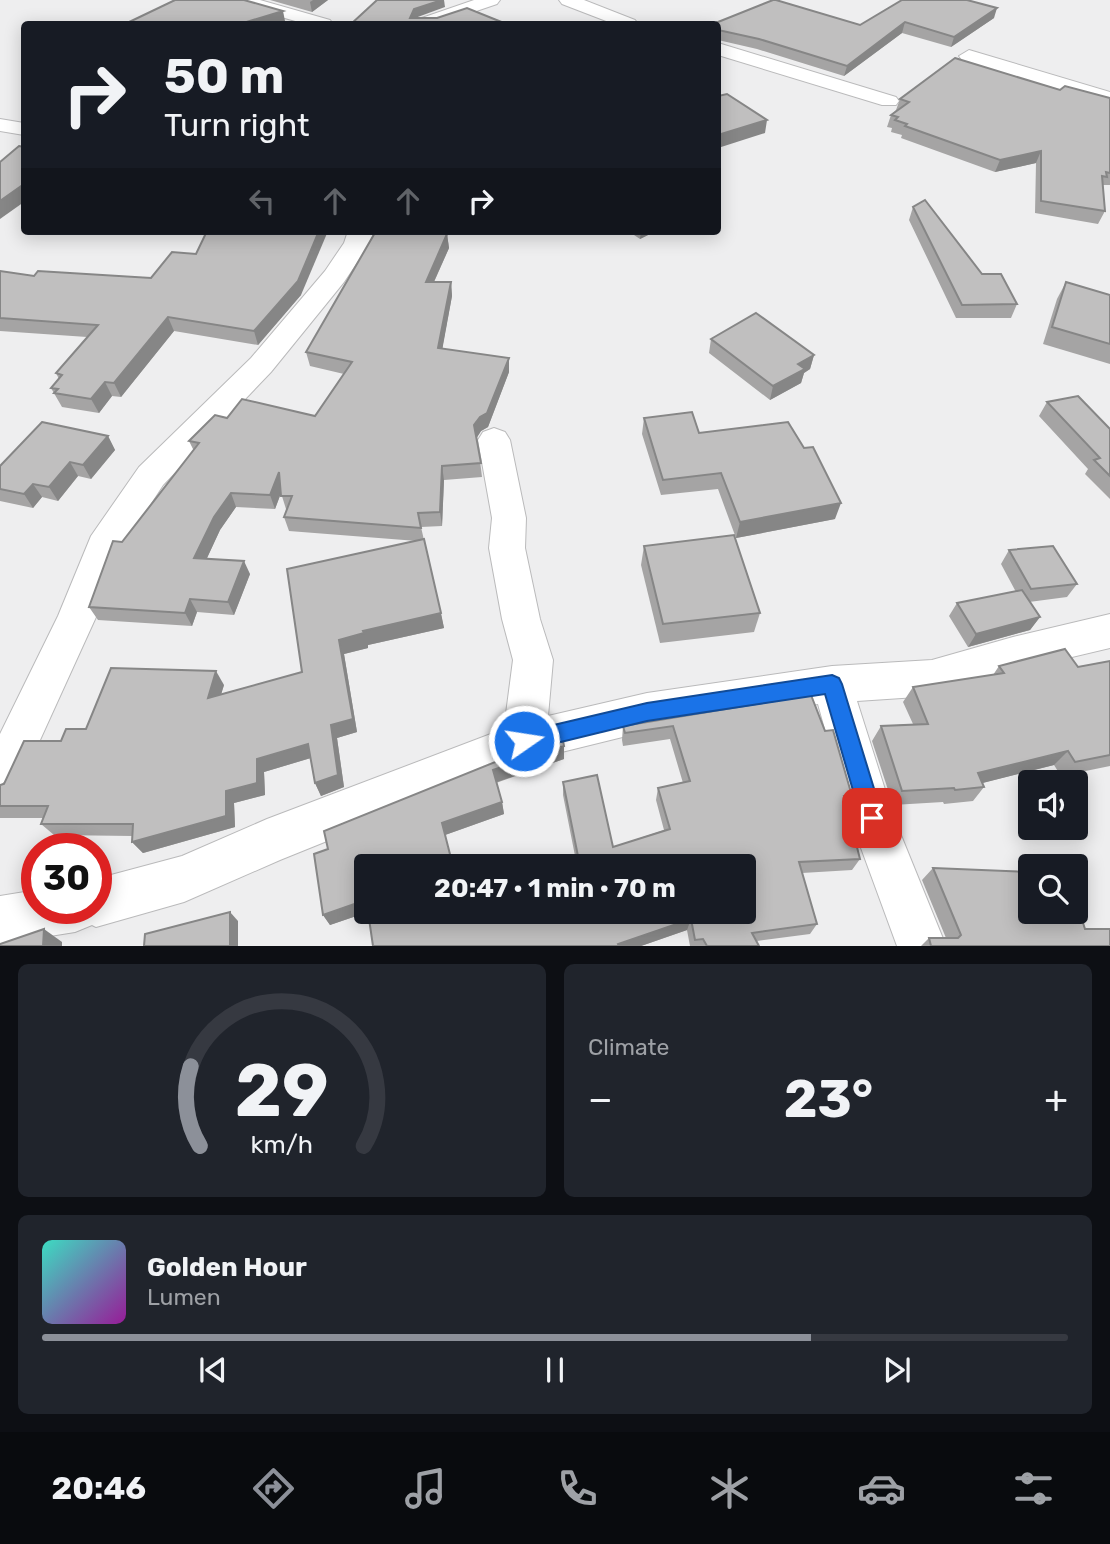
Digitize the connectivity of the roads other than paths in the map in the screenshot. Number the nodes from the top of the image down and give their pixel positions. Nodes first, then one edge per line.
1 (241, 0) edge
2 (491, 0) edge
3 (568, 0) edge
4 (309, 21) edge
5 (431, 21) edge
6 (621, 21) edge
7 (721, 50) edge
8 (969, 57) dead end
9 (1110, 99) edge
10 (889, 101) dead end
11 (0, 125) edge
12 (21, 129) edge
13 (359, 235) edge
14 (494, 440) dead end
15 (1110, 631) edge
16 (832, 684) junction
17 (524, 741) junction
18 (0, 780) edge
19 (112, 898) edge
20 (21, 917) edge
21 (0, 920) edge
22 (922, 946) edge

1 - 4 street
2 - 5 street
3 - 6 street
7 - 10 street
8 - 9 street
11 - 12 street
13 - 18 street
14 - 17 street
15 - 16 street
16 - 17 street
16 - 22 street
17 - 19 street
20 - 21 street

